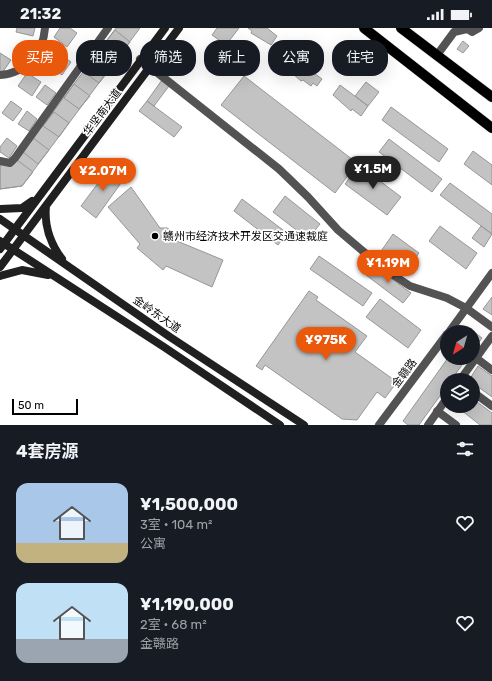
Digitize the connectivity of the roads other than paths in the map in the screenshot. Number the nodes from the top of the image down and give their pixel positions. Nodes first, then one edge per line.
1 (45, 28) edge
2 (108, 28) edge
3 (165, 28) edge
4 (179, 28) edge
5 (364, 28) edge
6 (401, 28) edge
7 (479, 28) edge
8 (466, 29) edge
9 (452, 30) edge
10 (155, 40) edge
11 (170, 40) edge
12 (437, 55) junction
13 (140, 59) edge
14 (0, 75) edge
15 (143, 76) edge
16 (161, 76) edge
17 (492, 97) edge
18 (492, 128) edge
19 (0, 161) edge
20 (36, 199) junction
21 (46, 206) junction
22 (0, 209) edge
23 (0, 219) edge
24 (14, 229) junction
25 (24, 235) junction
26 (1, 245) edge
27 (13, 250) junction
28 (66, 264) junction
29 (0, 268) edge
30 (492, 273) edge
31 (0, 276) edge
32 (56, 277) junction
33 (466, 308) junction
34 (454, 325) edge
35 (492, 327) edge
36 (492, 336) edge
37 (170, 337) junction
38 (440, 344) edge
39 (164, 347) junction
40 (480, 352) edge
41 (480, 361) edge
42 (492, 370) edge
43 (480, 397) edge
44 (492, 406) edge
45 (440, 408) edge
46 (437, 412) junction
47 (280, 425) edge
48 (304, 425) edge
49 (379, 425) edge
50 (428, 425) edge
51 (456, 425) edge

1 - 14 street
2 - 19 street
3 - 10 main road, 华坚南大道
4 - 11 main road, 华坚南大道
5 - 18 main road
6 - 12 main road
7 - 8 street
8 - 9 street
9 - 12 street
12 - 17 main road
13 - 20 main road, 华坚南大道
15 - 21 main road, 华坚南大道
16 - 33 street
20 - 22 main road
20 - 24 main road, 华坚南大道
21 - 25 main road, 华坚南大道
21 - 28 main road
23 - 24 main road, 金岭东大道
24 - 25 main road, 金岭东大道
24 - 26 main road, 华坚南大道
25 - 27 main road, 华坚南大道
25 - 28 main road, 金岭东大道
26 - 27 main road
27 - 29 main road, 华坚南大道
27 - 32 main road
28 - 37 main road, 金岭东大道
30 - 33 street, 金赣路
31 - 32 main road
32 - 39 main road
33 - 34 street, 金赣路
33 - 35 street
36 - 40 street
37 - 39 main road
37 - 48 main road, 金岭东大道
38 - 49 street, 金赣路
39 - 47 main road
41 - 42 street
43 - 44 street
45 - 46 street
46 - 50 street
46 - 51 street

